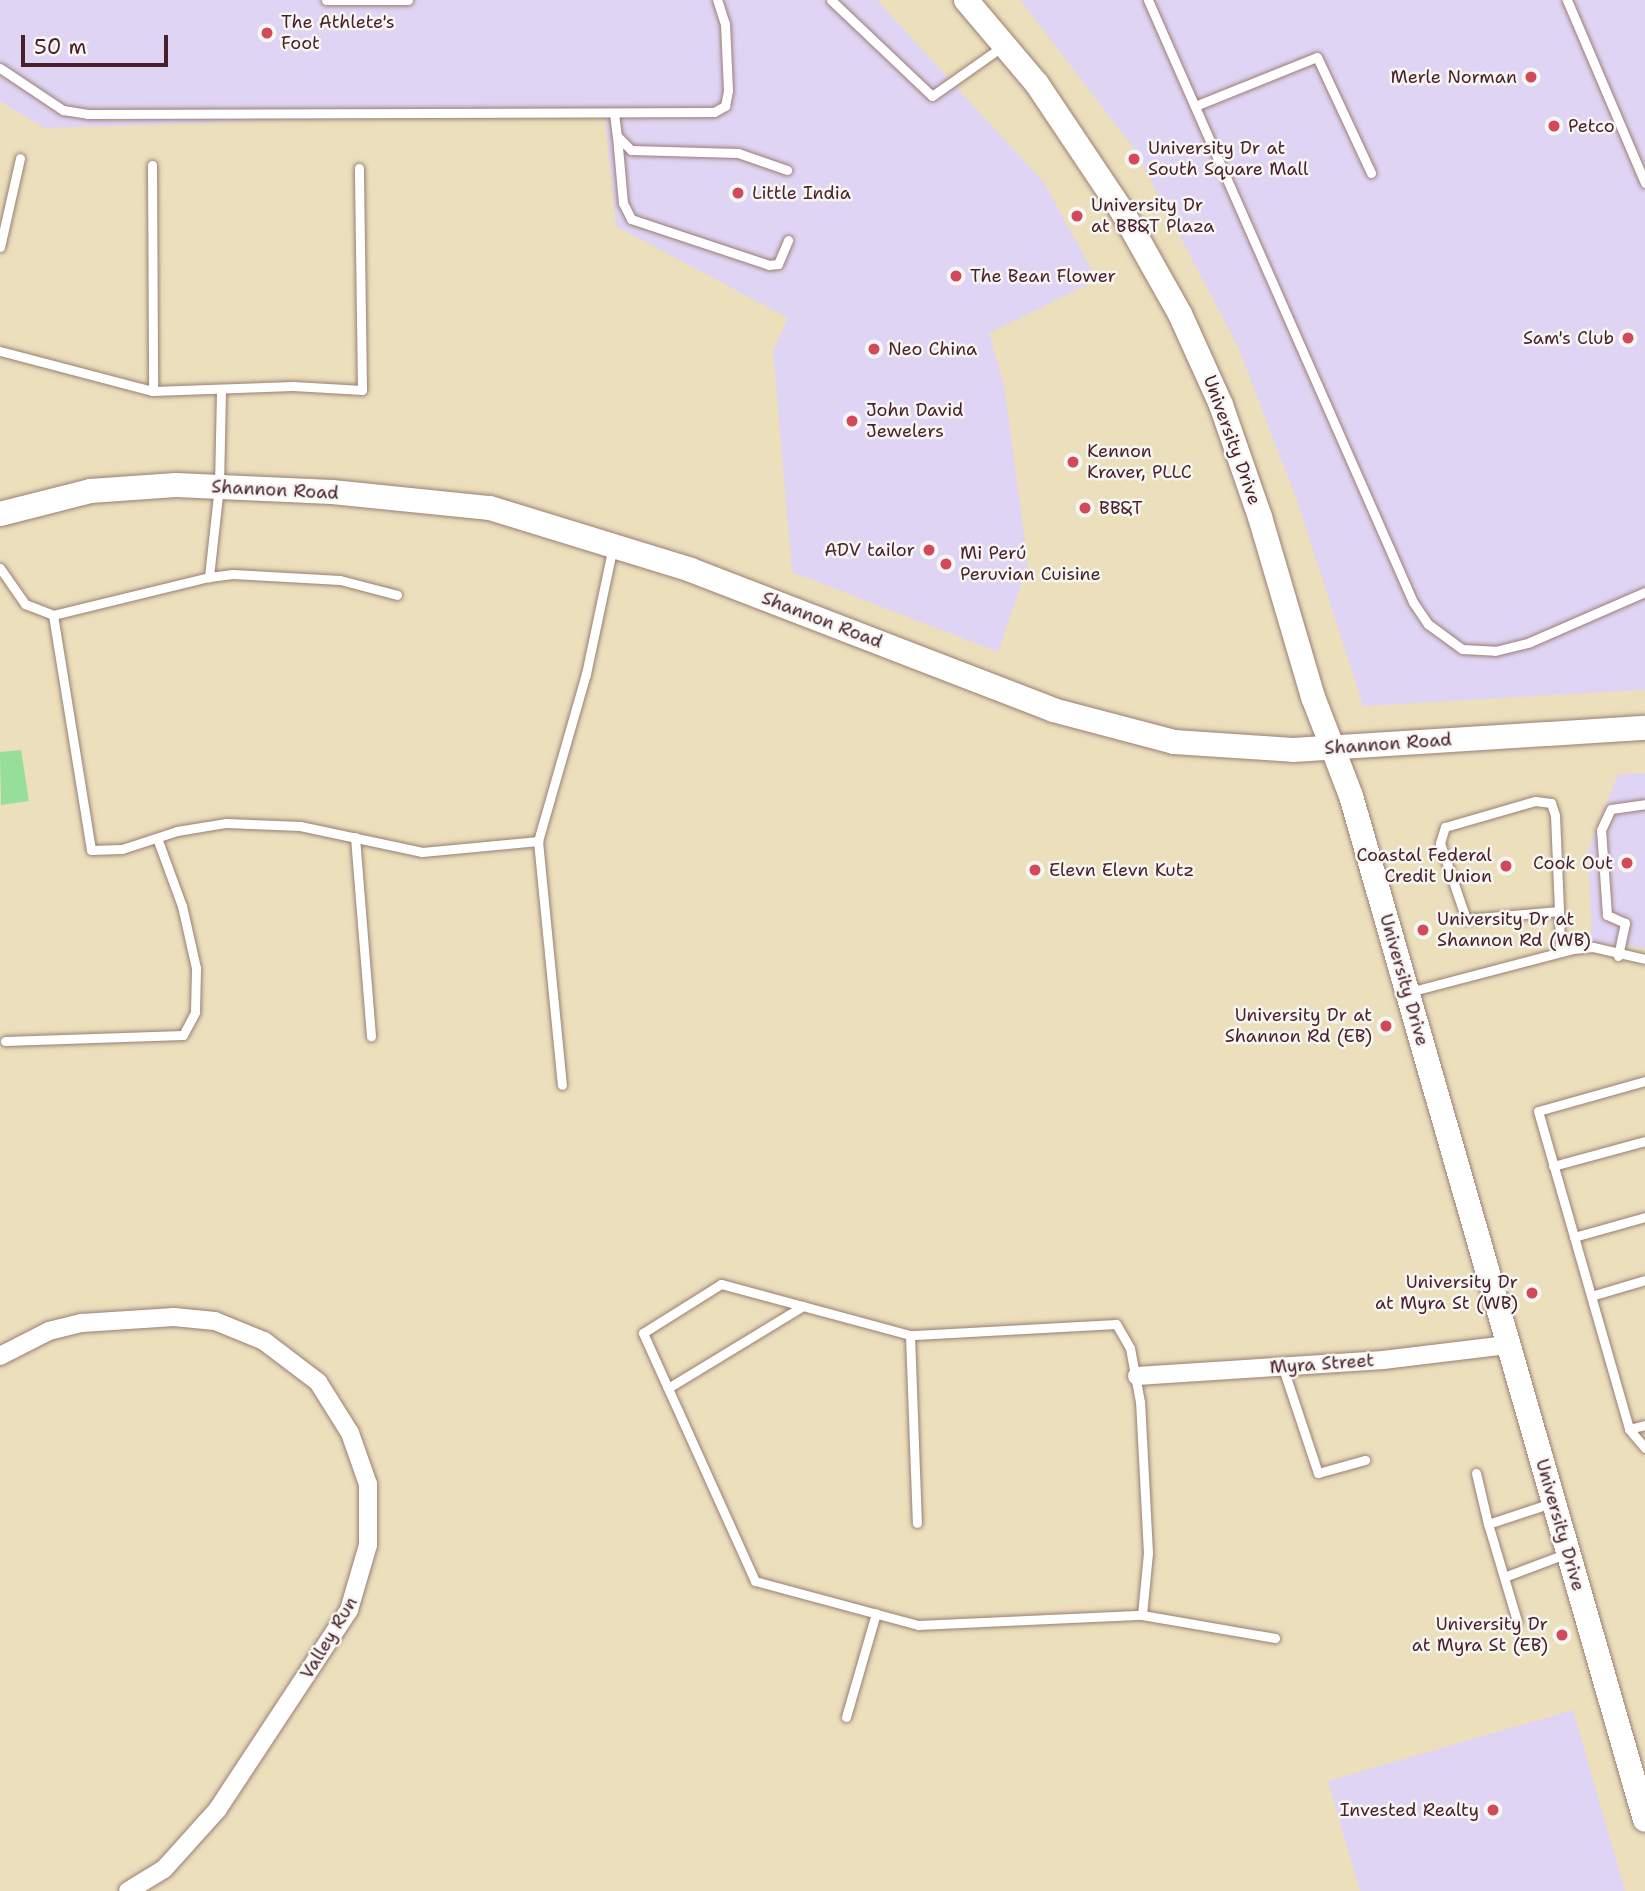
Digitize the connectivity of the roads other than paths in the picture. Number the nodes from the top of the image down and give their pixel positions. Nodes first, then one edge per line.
1 (326, 0) edge
2 (408, 0) edge
3 (718, 0) edge
4 (831, 0) edge
5 (966, 0) edge
6 (1148, 0) edge
7 (1567, 0) edge
8 (1005, 45) junction
9 (0, 68) edge
10 (1195, 106) junction
11 (614, 113) junction
12 (617, 136) junction
13 (20, 158) dead end
14 (152, 165) dead end
15 (359, 169) dead end
16 (786, 170) dead end
17 (1371, 173) dead end
18 (1645, 183) edge
19 (788, 240) dead end
20 (0, 247) edge
21 (0, 351) edge
22 (153, 391) junction
23 (221, 391) junction
24 (219, 486) junction
25 (0, 514) edge
26 (613, 544) junction
27 (0, 568) edge
28 (209, 578) junction
29 (1645, 592) edge
30 (397, 595) dead end
31 (53, 615) junction
32 (1645, 728) edge
33 (1335, 748) junction
34 (1645, 804) edge
35 (355, 837) junction
36 (157, 838) junction
37 (538, 841) junction
38 (1559, 911) junction
39 (1560, 952) junction
40 (1618, 956) junction
41 (1645, 959) edge
42 (1407, 992) junction
43 (371, 1036) dead end
44 (5, 1041) dead end
45 (1645, 1081) edge
46 (562, 1085) dead end
47 (1645, 1141) edge
48 (1553, 1166) junction
49 (1645, 1217) edge
50 (1574, 1237) junction
51 (1645, 1280) edge
52 (1591, 1297) junction
53 (803, 1306) junction
54 (910, 1335) junction
55 (1507, 1345) junction
56 (0, 1356) edge
57 (1283, 1368) junction
58 (1137, 1376) junction
59 (668, 1388) junction
60 (1645, 1425) edge
61 (1629, 1429) junction
62 (1645, 1448) edge
63 (1365, 1460) dead end
64 (1476, 1473) dead end
65 (1553, 1503) junction
66 (917, 1523) dead end
67 (1488, 1524) junction
68 (1568, 1553) junction
69 (1504, 1577) junction
70 (876, 1613) junction
71 (1142, 1615) junction
72 (1517, 1622) dead end
73 (1275, 1638) dead end
74 (846, 1717) dead end
75 (1645, 1820) edge
76 (128, 1891) edge

1 - 2 lane
3 - 11 lane
4 - 8 lane
5 - 8 main road, University Drive
6 - 10 lane
7 - 18 lane
8 - 33 main road, University Drive
9 - 11 lane
10 - 17 lane
10 - 29 lane
11 - 12 lane
12 - 16 lane
12 - 19 lane
13 - 20 lane
14 - 22 lane
15 - 23 lane
21 - 22 lane
22 - 23 lane
23 - 24 lane
24 - 25 main road, Shannon Road
24 - 26 main road, Shannon Road
24 - 28 lane
26 - 33 main road, Shannon Road
26 - 37 lane
27 - 31 lane
28 - 30 lane
28 - 31 lane
31 - 36 lane
32 - 33 main road, Shannon Road
33 - 42 main road, University Drive
34 - 40 lane
35 - 36 lane
35 - 37 lane
35 - 43 lane
36 - 44 lane
37 - 46 lane
38 - 38 lane
38 - 39 lane
39 - 40 lane
39 - 42 lane
40 - 41 lane
42 - 55 main road, University Drive
45 - 48 lane
47 - 48 lane
48 - 50 lane
49 - 50 lane
50 - 52 lane
51 - 52 lane
52 - 61 lane
53 - 54 lane
53 - 59 lane
53 - 59 lane
54 - 58 lane
54 - 66 lane
55 - 57 street, Myra Street
55 - 65 main road, University Drive
56 - 76 street, Valley Run
57 - 58 street, Myra Street
57 - 63 lane
58 - 71 lane
59 - 70 lane
60 - 61 lane
61 - 62 lane
64 - 67 lane
65 - 67 lane
65 - 68 main road, University Drive
67 - 69 lane
68 - 69 lane
68 - 75 main road, University Drive
69 - 72 lane
70 - 71 lane
70 - 74 lane
71 - 73 lane

